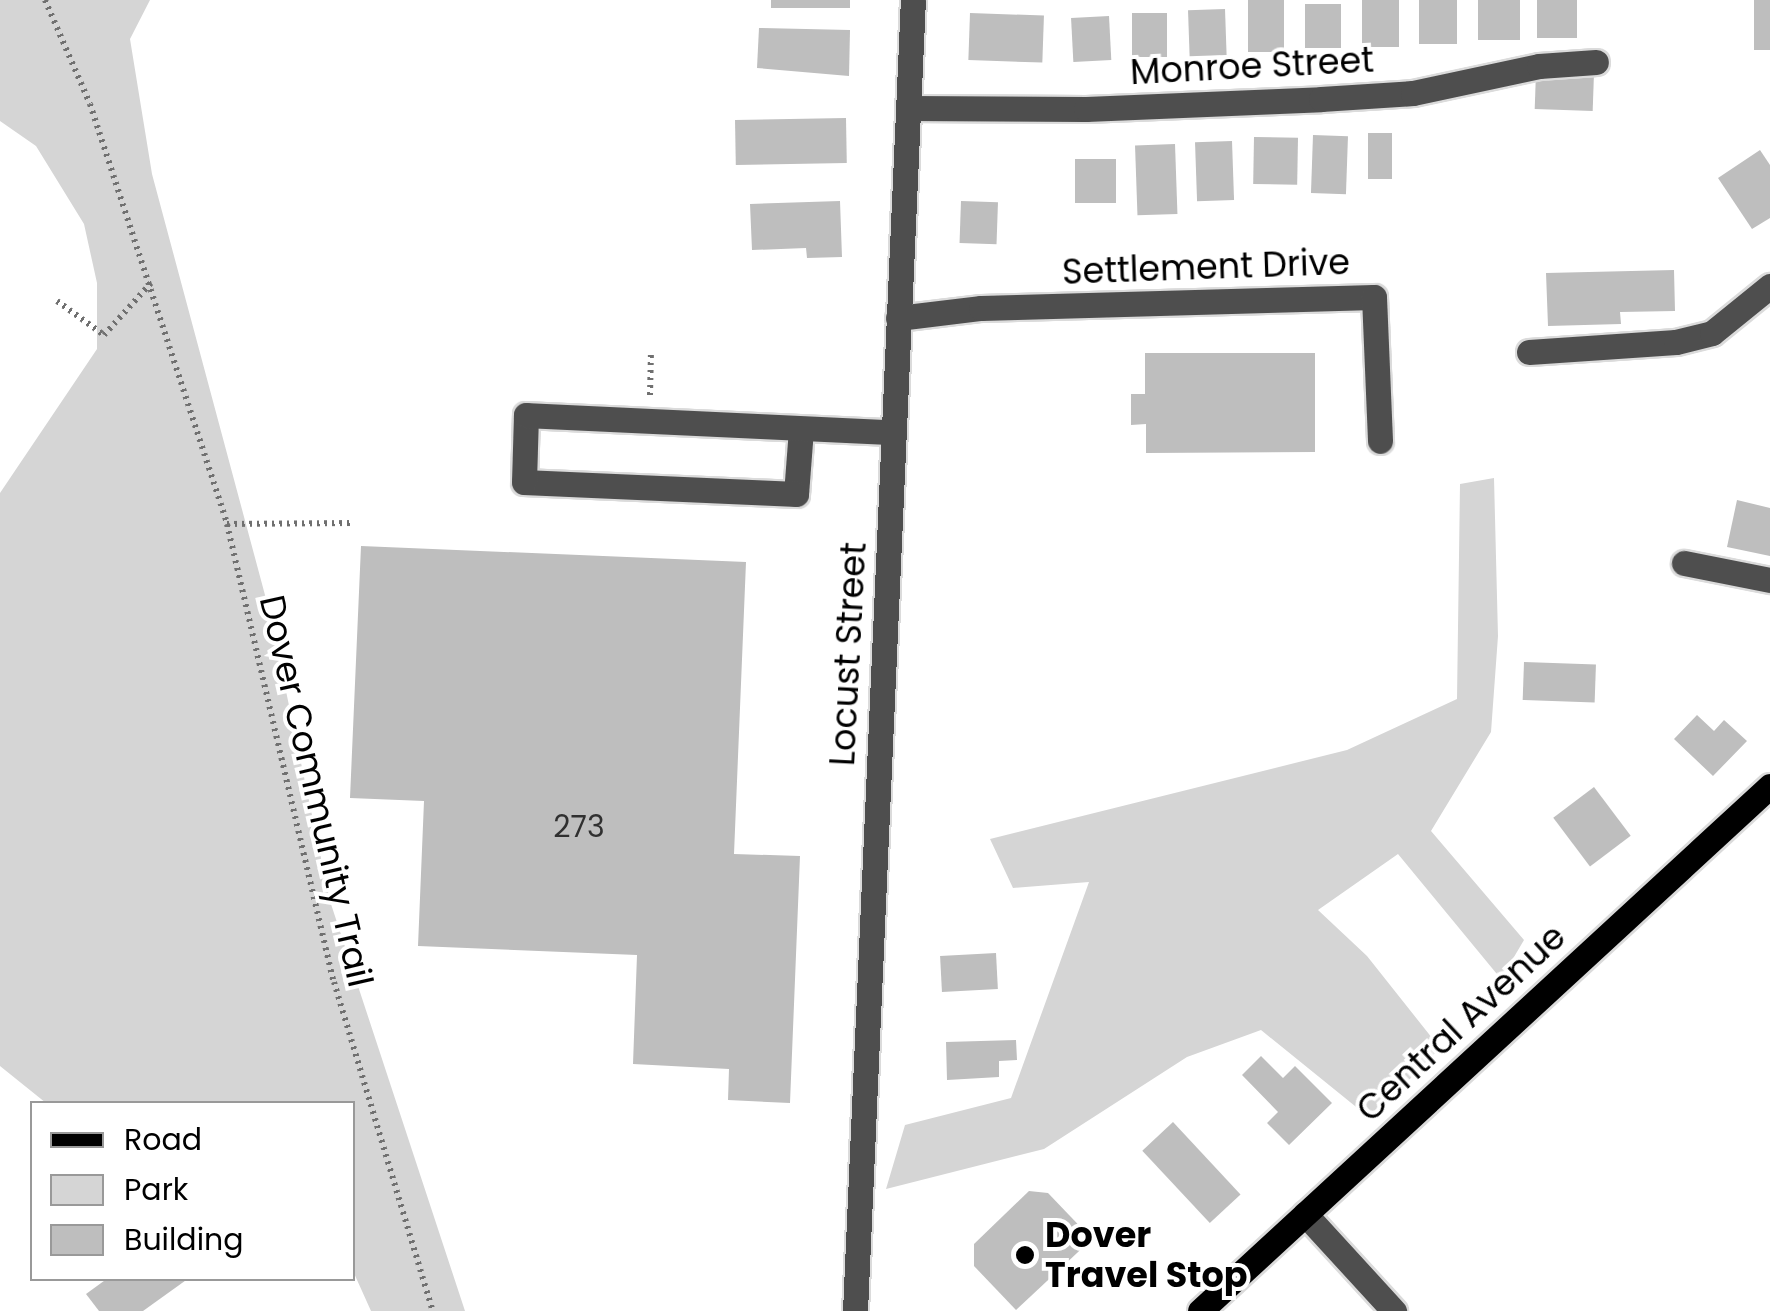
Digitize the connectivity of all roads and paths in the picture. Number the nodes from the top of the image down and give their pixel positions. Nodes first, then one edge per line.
1 (44, 0) edge
2 (912, 0) edge
3 (1596, 62) dead end
4 (908, 108) junction
5 (151, 283) junction
6 (1770, 286) edge
7 (57, 301) dead end
8 (898, 318) junction
9 (651, 351) dead end
10 (1529, 352) dead end
11 (648, 421) junction
12 (801, 429) junction
13 (893, 432) junction
14 (1380, 440) dead end
15 (354, 523) dead end
16 (227, 524) junction
17 (1684, 564) dead end
18 (1770, 580) edge
19 (1770, 786) edge
20 (1305, 1214) junction
21 (433, 1311) edge
22 (855, 1311) edge
23 (1200, 1311) edge
24 (1394, 1311) edge

1 - 5 path, Dover Community Trail
2 - 4 street, Locust Street
3 - 4 street, Monroe Street
4 - 8 street, Locust Street
5 - 7 path
5 - 16 path, Dover Community Trail
6 - 10 street
8 - 13 street, Locust Street
8 - 14 street, Settlement Drive
9 - 11 path
11 - 12 street
11 - 12 street
12 - 13 street
13 - 22 street, Locust Street
15 - 16 path
16 - 21 path, Dover Community Trail
17 - 18 street
19 - 20 main road, Central Avenue
20 - 23 main road, Central Avenue
20 - 24 street

